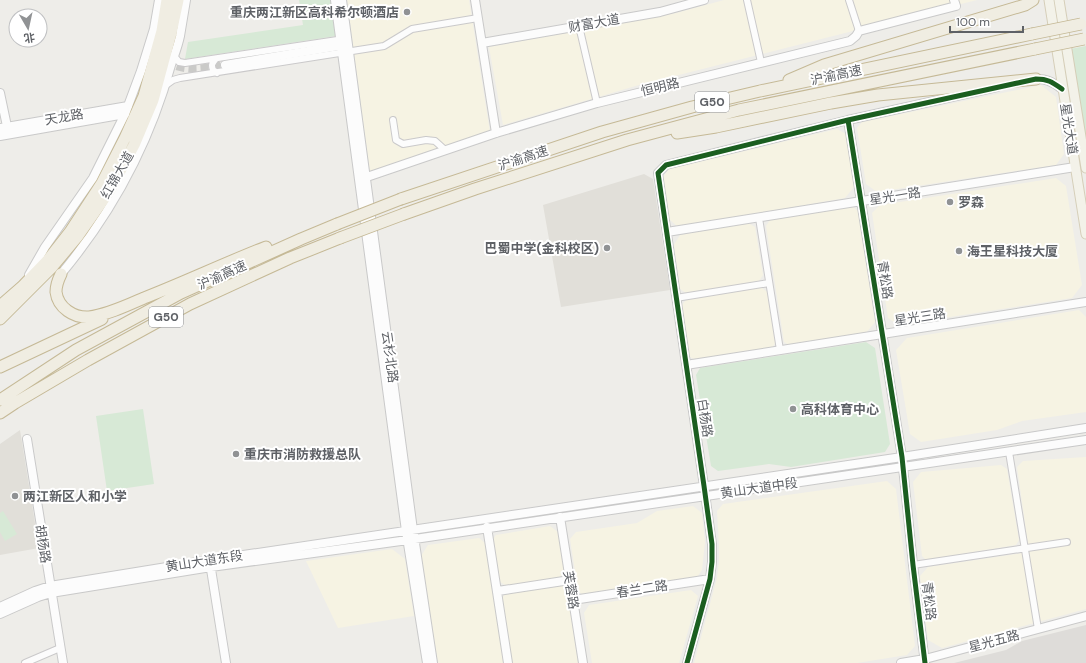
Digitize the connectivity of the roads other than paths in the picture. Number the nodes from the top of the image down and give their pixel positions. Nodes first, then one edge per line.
1 (155, 0) edge
2 (159, 0) edge
3 (167, 0) edge
4 (178, 0) edge
5 (186, 0) edge
6 (335, 0) edge
7 (342, 0) edge
8 (475, 0) edge
9 (704, 0) edge
10 (747, 0) edge
11 (849, 0) edge
12 (954, 0) edge
13 (1033, 0) edge
14 (1049, 0) edge
15 (1061, 3) edge
16 (674, 4) edge
17 (153, 12) dead end
18 (478, 18) junction
19 (1084, 23) edge
20 (579, 26) junction
21 (859, 31) junction
22 (1085, 39) edge
23 (482, 43) junction
24 (344, 45) junction
25 (174, 56) junction
26 (216, 59) junction
27 (202, 61) junction
28 (761, 62) junction
29 (225, 65) tunnel mouth
30 (217, 73) junction
31 (208, 74) junction
32 (1036, 79) junction
33 (166, 85) junction
34 (1062, 89) junction
35 (760, 91) junction
36 (0, 93) edge
37 (597, 103) junction
38 (128, 106) junction
39 (125, 114) junction
40 (393, 120) dead end
41 (848, 120) junction
42 (4, 131) edge
43 (496, 133) junction
44 (627, 140) junction
45 (445, 150) junction
46 (1075, 167) junction
47 (1086, 168) edge
48 (362, 179) junction
49 (861, 201) junction
50 (759, 218) junction
51 (667, 232) junction
52 (1086, 234) edge
53 (301, 239) junction
54 (61, 274) joint
55 (769, 283) junction
56 (22, 287) junction
57 (152, 295) junction
58 (676, 298) junction
59 (1086, 302) edge
60 (0, 306) edge
61 (0, 319) edge
62 (882, 334) junction
63 (780, 350) junction
64 (686, 365) junction
65 (0, 368) edge
66 (0, 400) edge
67 (0, 415) edge
68 (1086, 428) edge
69 (27, 438) dead end
70 (1086, 440) edge
71 (1009, 452) junction
72 (902, 457) junction
73 (903, 467) junction
74 (704, 486) junction
75 (706, 496) junction
76 (560, 517) junction
77 (487, 527) junction
78 (410, 530) junction
79 (411, 539) junction
80 (1066, 542) dead end
81 (1024, 548) junction
82 (211, 564) junction
83 (913, 565) junction
84 (710, 579) junction
85 (570, 580) junction
86 (51, 590) junction
87 (498, 591) junction
88 (573, 600) junction
89 (0, 607) edge
90 (0, 614) edge
91 (1086, 616) edge
92 (1038, 630) junction
93 (60, 648) junction
94 (925, 661) edge
95 (25, 663) edge
96 (63, 663) edge
97 (226, 663) edge
98 (427, 663) edge
99 (433, 663) edge
100 (508, 663) edge
101 (583, 663) edge
102 (687, 663) edge
103 (901, 663) edge

1 - 17 street
2 - 38 street, 红锦大道
3 - 56 highway, 红锦大道
4 - 61 highway, 红锦大道
5 - 25 street, 红锦大道
6 - 24 street
7 - 24 street
8 - 18 street
9 - 16 street, 财富大道
10 - 28 street
11 - 21 street
12 - 21 street, 恒明路
13 - 35 highway
14 - 34 main road, 星光大道
15 - 47 main road, 星光大道
16 - 20 street, 财富大道
18 - 23 street
18 - 24 street
19 - 35 highway, 沪渝高速 / G50, bridge
20 - 23 street, 财富大道
20 - 37 street
21 - 28 street, 恒明路
22 - 44 highway, 沪渝高速 / G50, bridge
23 - 43 street
24 - 26 street
24 - 29 street
24 - 30 street
24 - 48 street, 云杉北路
25 - 27 street
25 - 33 street, 红锦大道
26 - 27 street
26 - 30 street
27 - 31 street
28 - 37 street, 恒明路
30 - 31 street
31 - 33 street
32 - 34 street
32 - 41 street
32 - 44 highway
33 - 54 street, 红锦大道
34 - 46 main road, 星光大道
35 - 53 highway, 沪渝高速 / G50, bridge
36 - 42 street
37 - 43 street, 恒明路
38 - 39 street, 红锦大道
38 - 42 street, 天龙路
39 - 42 street, 天龙路
39 - 56 street, 红锦大道
40 - 45 street
41 - 49 street, 青松路
41 - 51 street, 白杨路
43 - 45 street, 恒明路
44 - 67 highway, 沪渝高速 / G50, bridge
45 - 48 street, 恒明路
46 - 49 street, 星光一路
46 - 52 main road, 星光大道
48 - 78 street, 云杉北路
49 - 50 street, 星光一路
49 - 62 street, 青松路
50 - 51 street, 星光一路
50 - 55 street
51 - 58 street, 白杨路
53 - 57 highway
53 - 66 highway, 沪渝高速 / G50
54 - 57 highway
55 - 58 street
55 - 63 street
56 - 60 highway, 红锦大道
57 - 65 highway
58 - 64 street, 白杨路
59 - 62 street, 星光三路
62 - 63 street, 星光三路
62 - 72 street, 青松路
63 - 64 street, 星光三路
64 - 74 street, 白杨路
68 - 72 street, 黄山大道中段
69 - 86 street, 胡杨路
70 - 71 street, 黄山大道中段
71 - 73 street, 黄山大道中段
71 - 81 street
72 - 73 street, 青松路
72 - 74 street, 黄山大道中段
73 - 75 street, 黄山大道中段
73 - 83 street, 青松路
74 - 75 street, 白杨路
74 - 78 street, 黄山大道中段
75 - 76 street, 黄山大道中段
75 - 84 street, 白杨路
76 - 77 street, 黄山大道中段
76 - 85 street, 芙蓉路
77 - 79 street, 黄山大道中段
77 - 87 street
78 - 79 street, 云杉北路
78 - 82 street, 黄山大道东段
79 - 82 street, 黄山大道东段
79 - 98 street, 云杉北路
79 - 99 street, 云杉北路
80 - 81 street
81 - 83 street
81 - 92 street
82 - 86 street, 黄山大道东段
82 - 97 street
83 - 94 street, 青松路
84 - 88 street, 春兰二路
84 - 102 street, 白杨路
85 - 87 street
85 - 88 street, 芙蓉路
86 - 89 street, 黄山大道东段
86 - 90 street, 黄山大道东段
86 - 93 street, 胡杨路
87 - 100 street
88 - 101 street, 芙蓉路
91 - 92 street, 星光五路
92 - 94 street, 星光五路
93 - 95 street
93 - 96 street, 胡杨路
94 - 103 street, 星光五路

